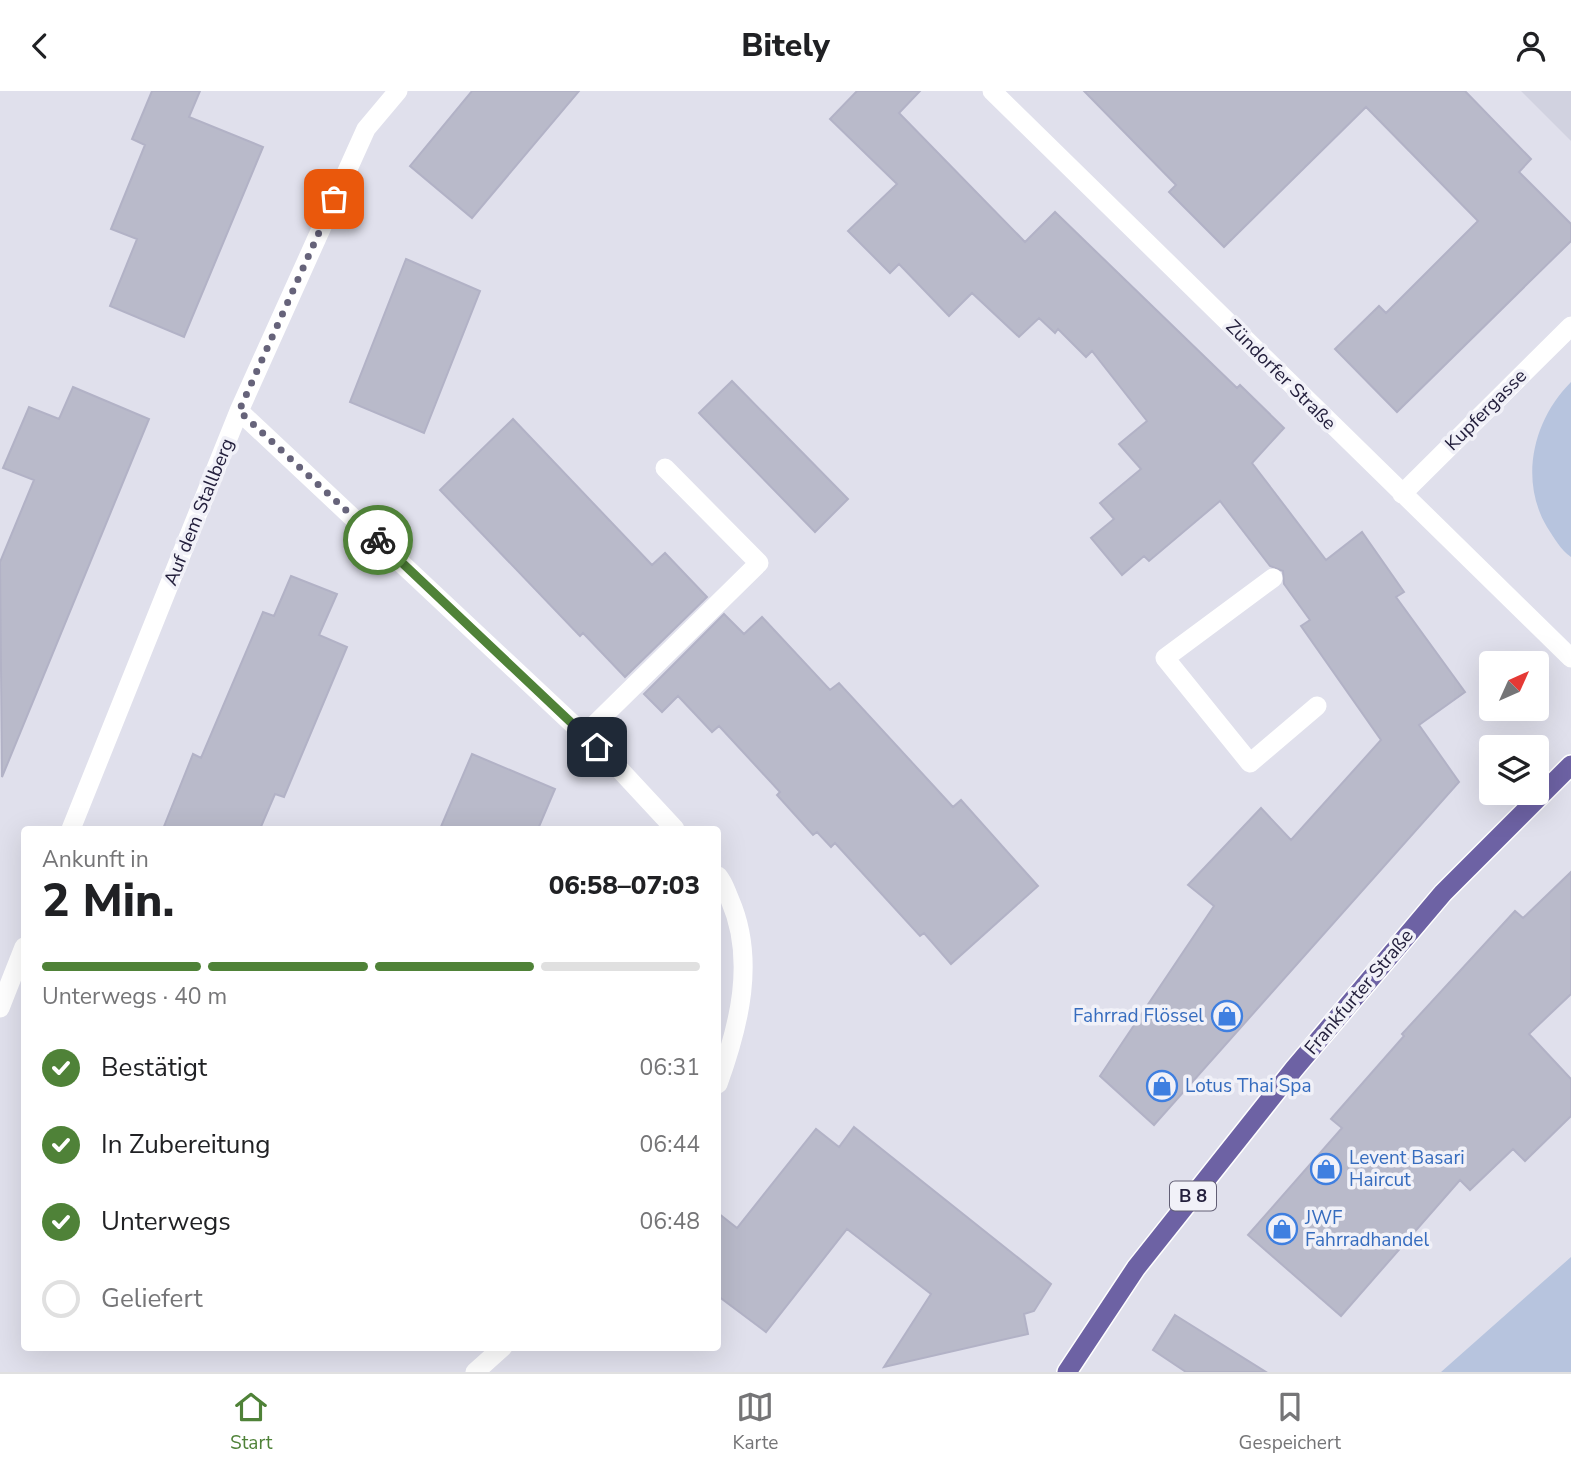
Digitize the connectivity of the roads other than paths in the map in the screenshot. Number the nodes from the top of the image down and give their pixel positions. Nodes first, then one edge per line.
1 (398, 91) edge
2 (992, 91) edge
3 (1571, 326) edge
4 (239, 411) junction
5 (665, 468) dead end
6 (1402, 494) junction
7 (1273, 577) dead end
8 (1571, 658) edge
9 (1317, 706) dead end
10 (584, 735) junction
11 (1571, 765) edge
12 (72, 826) edge
13 (672, 826) edge
14 (721, 882) edge
15 (21, 955) edge
16 (0, 1008) edge
17 (721, 1074) edge
18 (499, 1351) edge
19 (475, 1372) edge
20 (1067, 1372) edge

1 - 4 street, Auf dem Stallberg
2 - 6 street, Zündorfer Straße
3 - 6 street, Kupfergasse
4 - 10 street
4 - 12 street, Auf dem Stallberg
5 - 10 street
6 - 8 street, Zündorfer Straße
7 - 9 street
10 - 13 street
11 - 20 main road, Frankfurter Straße / B 8
14 - 17 street
15 - 16 street
18 - 19 street

